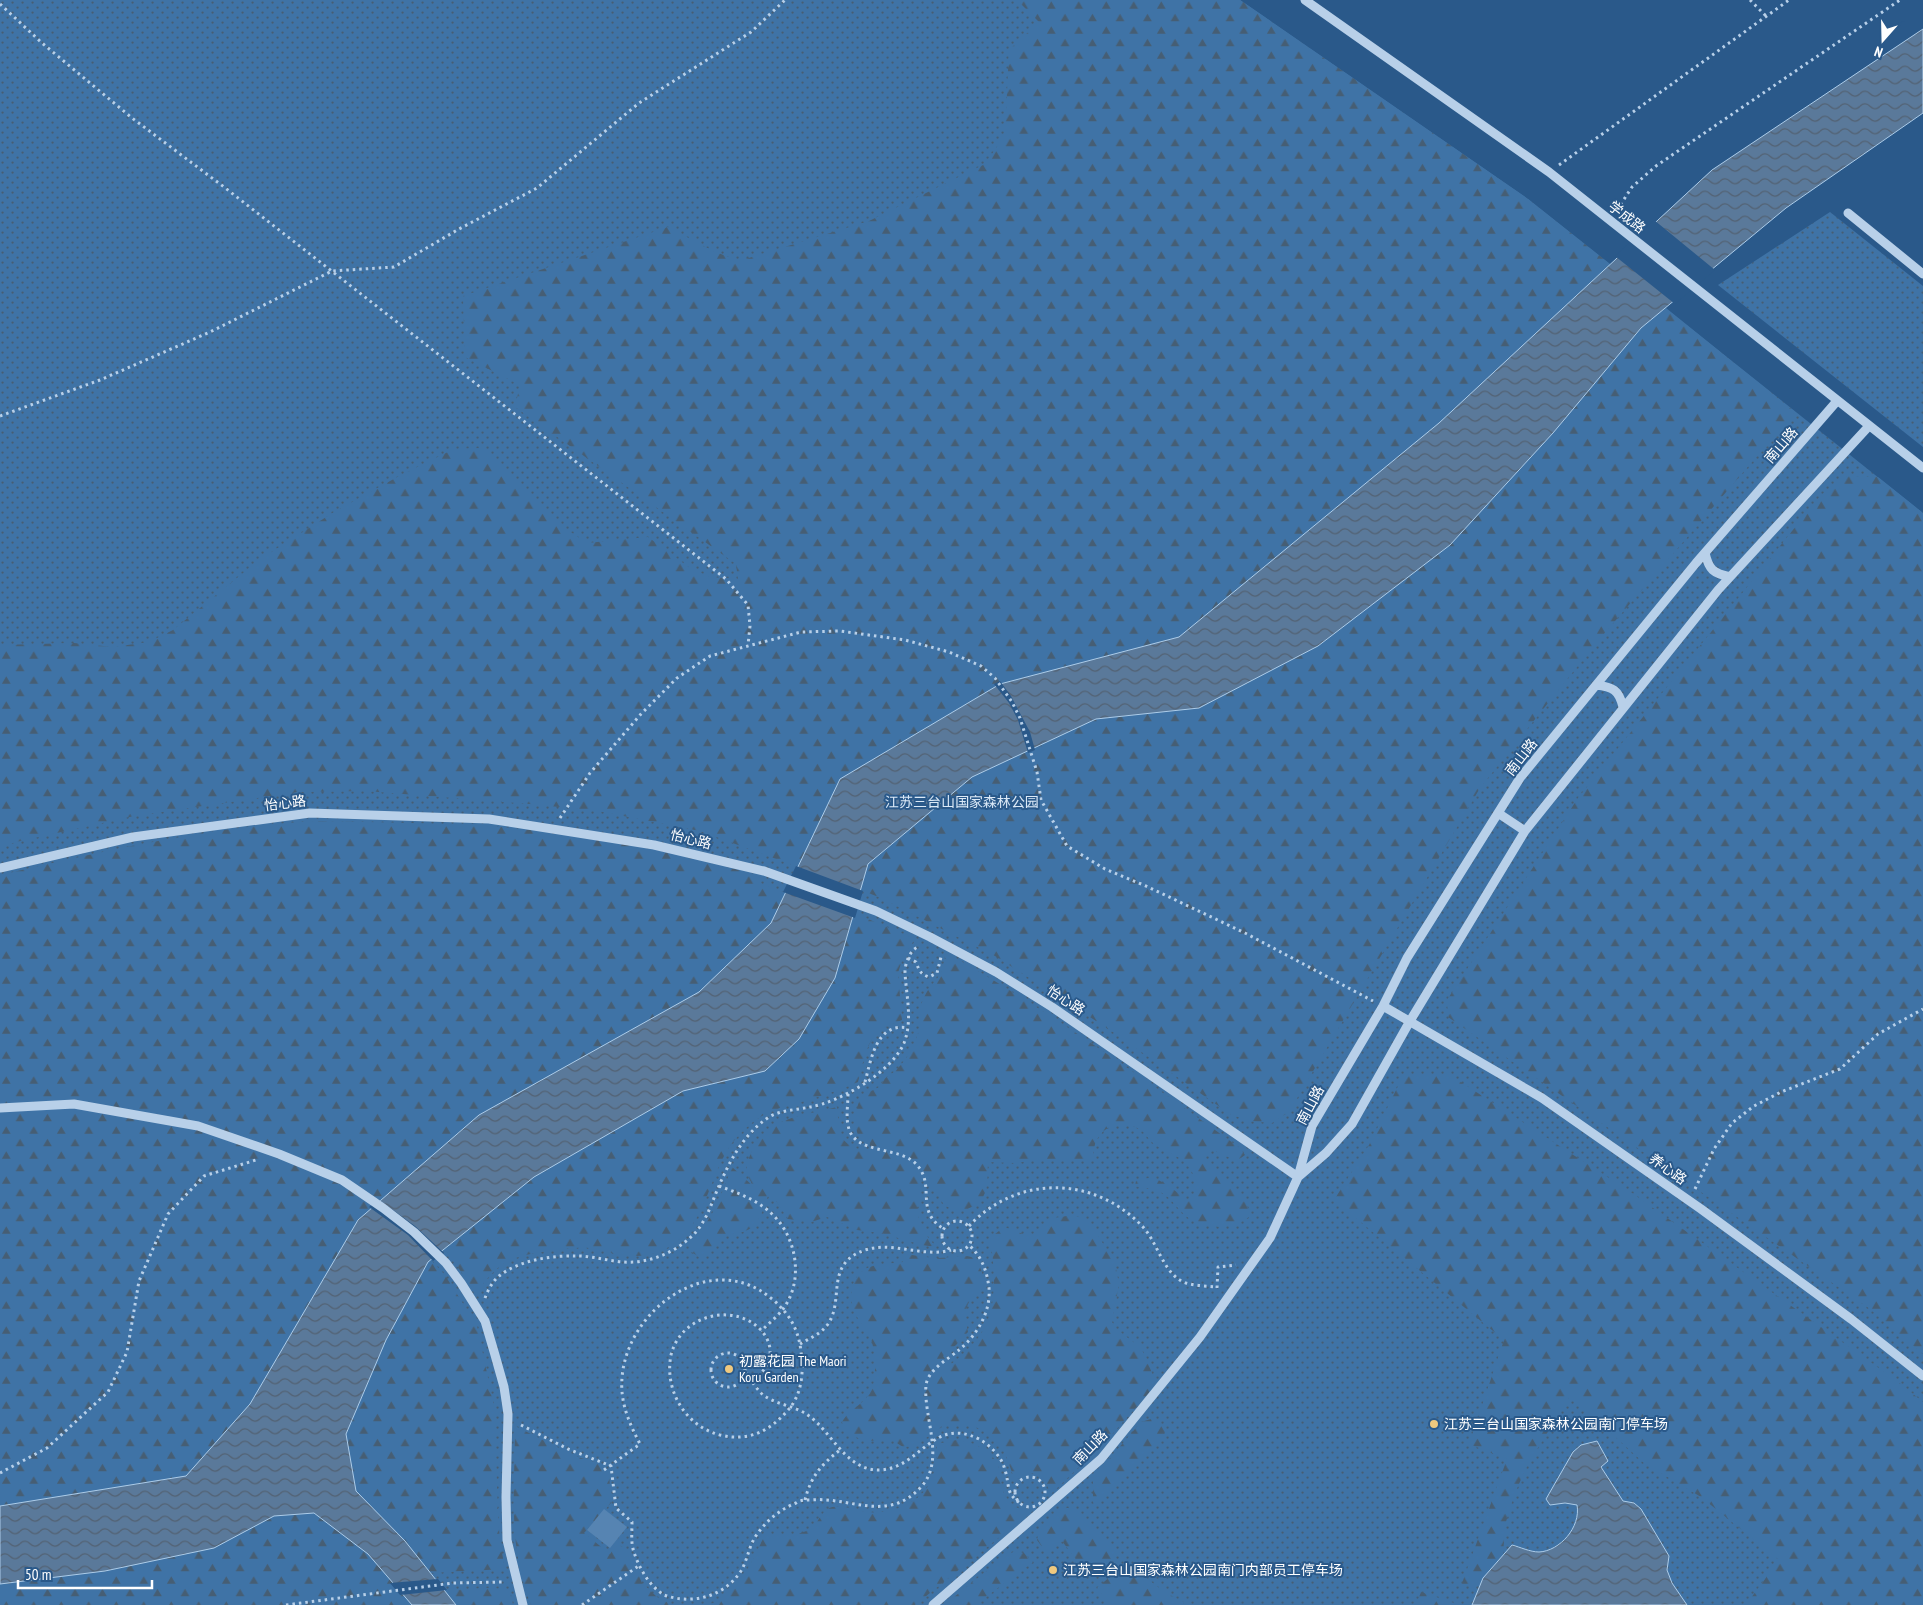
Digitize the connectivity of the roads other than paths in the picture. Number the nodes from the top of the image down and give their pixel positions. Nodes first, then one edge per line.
1 (1305, 0) edge
2 (1848, 213) dead end
3 (1923, 274) edge
4 (1837, 401) junction
5 (1869, 426) junction
6 (1923, 468) edge
7 (1705, 553) junction
8 (1730, 577) junction
9 (1596, 685) junction
10 (1623, 707) junction
11 (1498, 813) junction
12 (1525, 831) junction
13 (0, 868) edge
14 (1383, 1006) junction
15 (1410, 1021) junction
16 (0, 1108) edge
17 (1298, 1177) junction
18 (1923, 1376) edge
19 (523, 1605) edge
20 (933, 1605) edge

1 - 4 street, 学成路
2 - 3 street
4 - 5 street, 学成路
4 - 7 street, 南山路
5 - 6 street, 学成路
5 - 8 street, 南山路
7 - 8 street
7 - 9 street, 南山路
8 - 10 street, 南山路
9 - 10 street
9 - 11 street, 南山路
10 - 12 street, 南山路
11 - 12 street
11 - 14 street, 南山路
12 - 15 street, 南山路
13 - 17 street, 怡心路
14 - 15 street, 养心路
14 - 17 street, 南山路
15 - 17 street, 南山路
15 - 18 street, 养心路
16 - 19 street
17 - 20 street, 南山路

